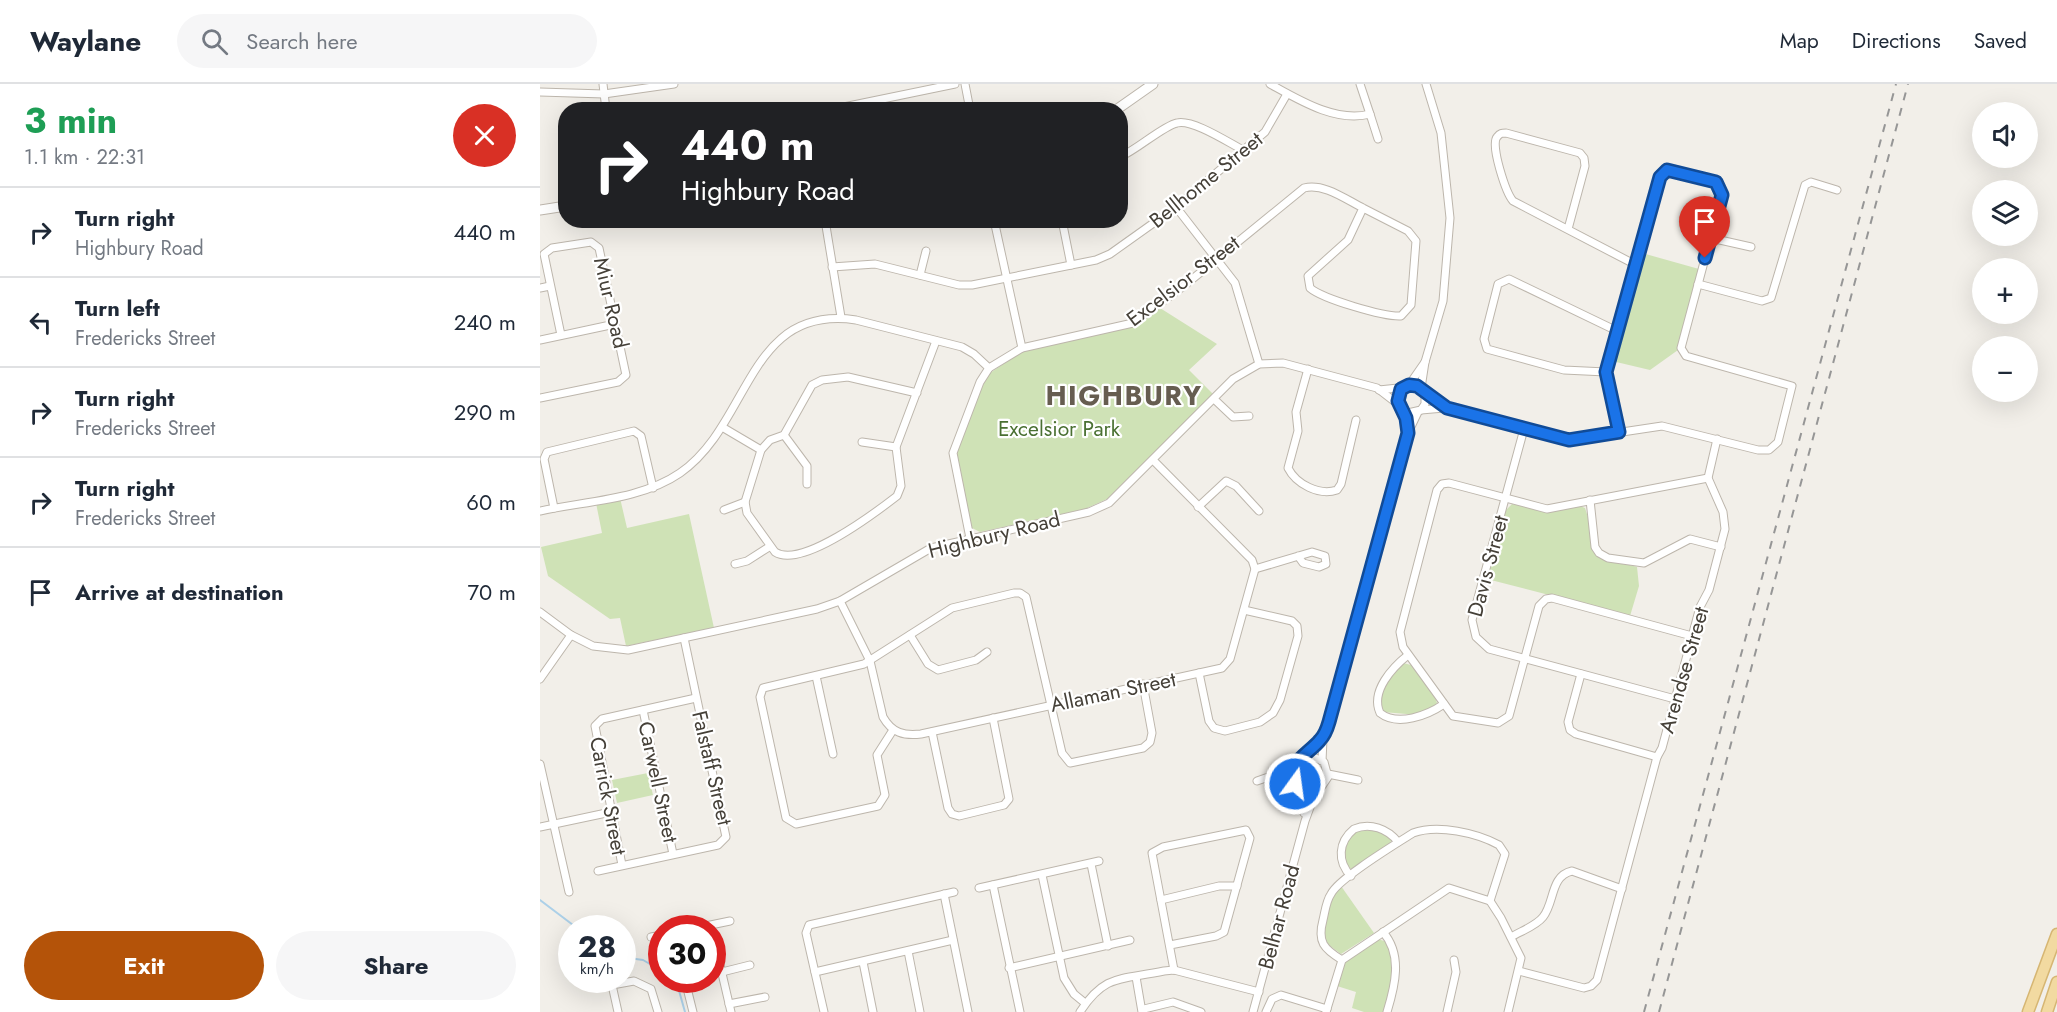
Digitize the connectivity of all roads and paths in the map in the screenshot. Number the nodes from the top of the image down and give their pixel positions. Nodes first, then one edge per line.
1 (603, 84) edge
2 (674, 84) edge
3 (955, 84) edge
4 (965, 84) edge
5 (1153, 84) edge
6 (1270, 84) edge
7 (1360, 84) edge
8 (1426, 84) edge
9 (540, 93) edge
10 (604, 94) junction
11 (1287, 94) junction
12 (605, 102) edge
13 (868, 102) edge
14 (968, 102) edge
15 (1127, 102) edge
16 (1370, 114) junction
17 (1378, 140) dead end
18 (1243, 150) junction
19 (1128, 153) edge
20 (1837, 190) dead end
21 (558, 207) edge
22 (1176, 207) junction
23 (1363, 208) junction
24 (540, 210) edge
25 (826, 228) edge
26 (996, 228) edge
27 (1064, 228) edge
28 (1568, 229) junction
29 (1711, 238) junction
30 (1751, 247) dead end
31 (926, 251) dead end
32 (1218, 259) junction
33 (1071, 265) junction
34 (1636, 265) junction
35 (832, 267) junction
36 (920, 275) junction
37 (1006, 278) junction
38 (1698, 284) junction
39 (550, 286) junction
40 (540, 288) edge
41 (841, 317) junction
42 (615, 324) junction
43 (1617, 331) junction
44 (561, 335) junction
45 (540, 340) edge
46 (936, 341) junction
47 (1022, 348) junction
48 (1425, 362) junction
49 (1259, 364) junction
50 (989, 368) junction
51 (1308, 369) junction
52 (1606, 372) junction
53 (1409, 385) junction
54 (1401, 389) junction
55 (1379, 390) junction
56 (1422, 390) junction
57 (917, 393) junction
58 (540, 398) edge
59 (1214, 399) junction
60 (1401, 408) junction
61 (1447, 408) junction
62 (1419, 411) junction
63 (1249, 416) dead end
64 (1356, 420) dead end
65 (722, 427) junction
66 (1524, 429) junction
67 (1619, 432) junction
68 (1408, 433) junction
69 (784, 435) junction
70 (1717, 439) junction
71 (862, 442) dead end
72 (896, 447) junction
73 (761, 450) junction
74 (1153, 460) junction
75 (1708, 478) junction
76 (807, 484) dead end
77 (653, 488) junction
78 (1506, 498) junction
79 (1590, 500) junction
80 (745, 502) junction
81 (1198, 507) junction
82 (554, 508) junction
83 (724, 510) dead end
84 (1259, 511) dead end
85 (540, 512) edge
86 (970, 538) junction
87 (769, 546) junction
88 (1721, 547) junction
89 (1298, 556) dead end
90 (735, 564) dead end
91 (1256, 569) junction
92 (840, 601) junction
93 (1244, 610) junction
94 (540, 612) edge
95 (571, 635) junction
96 (910, 635) junction
97 (1692, 636) junction
98 (684, 638) junction
99 (987, 652) dead end
100 (1408, 655) junction
101 (1525, 658) junction
102 (870, 661) junction
103 (1198, 673) junction
104 (1581, 674) junction
105 (816, 676) junction
106 (540, 679) edge
107 (1143, 684) junction
108 (696, 698) junction
109 (1675, 699) junction
110 (1444, 704) junction
111 (1053, 705) junction
112 (643, 710) junction
113 (993, 718) junction
114 (893, 730) junction
115 (932, 732) junction
116 (1323, 736) junction
117 (833, 754) dead end
118 (1657, 756) junction
119 (1302, 758) junction
120 (1322, 760) junction
121 (540, 764) edge
122 (1292, 774) junction
123 (1328, 774) junction
124 (1358, 780) dead end
125 (1257, 781) dead end
126 (1303, 790) junction
127 (1316, 791) junction
128 (611, 812) junction
129 (1305, 821) junction
130 (554, 825) junction
131 (540, 827) edge
132 (1398, 842) junction
133 (673, 854) junction
134 (1099, 861) dead end
135 (1091, 864) junction
136 (622, 865) junction
137 (598, 871) dead end
138 (1042, 874) junction
139 (1351, 876) junction
140 (993, 885) junction
141 (1237, 885) junction
142 (979, 888) dead end
143 (1622, 889) junction
144 (569, 892) dead end
145 (954, 892) dead end
146 (944, 894) junction
147 (1161, 900) junction
148 (1490, 901) junction
149 (730, 921) dead end
150 (726, 922) edge
151 (1383, 932) junction
152 (1511, 937) junction
153 (953, 940) junction
154 (1130, 940) dead end
155 (2056, 941) edge
156 (1170, 945) junction
157 (1108, 946) junction
158 (908, 951) junction
159 (1059, 957) junction
160 (2053, 959) edge
161 (1342, 960) junction
162 (1454, 960) dead end
163 (863, 962) junction
164 (750, 965) dead end
165 (1009, 968) junction
166 (1174, 970) junction
167 (726, 971) edge
168 (1519, 971) junction
169 (814, 972) junction
170 (1136, 977) junction
171 (636, 982) edge
172 (2057, 982) edge
173 (726, 990) edge
174 (1259, 992) junction
175 (614, 993) edge
176 (688, 993) edge
177 (765, 997) dead end
178 (1085, 1003) junction
179 (730, 1008) edge
180 (1327, 1010) edge
181 (1143, 1011) edge
182 (618, 1012) edge
183 (658, 1012) edge
184 (693, 1012) edge
185 (824, 1012) edge
186 (873, 1012) edge
187 (920, 1012) edge
188 (968, 1012) edge
189 (1020, 1012) edge
190 (1080, 1012) edge
191 (1201, 1012) edge
192 (1253, 1012) edge
193 (1266, 1012) edge
194 (1388, 1012) edge
195 (1448, 1012) edge
196 (1508, 1012) edge
197 (2028, 1012) edge
198 (2047, 1012) edge

1 - 10 street
2 - 10 street
3 - 13 street
4 - 14 street
5 - 15 street
6 - 11 street
7 - 16 street
8 - 48 street
9 - 10 street
10 - 12 street
11 - 16 street
11 - 18 street, Bellhome Street
16 - 17 street
18 - 19 street
18 - 22 street, Bellhome Street
20 - 38 street
21 - 24 street
22 - 32 street
22 - 33 street, Bellhome Street
23 - 23 street, Excelsior Street
23 - 32 street, Excelsior Street
25 - 35 street
26 - 37 street
27 - 33 street
28 - 28 street
28 - 34 street
29 - 30 street
29 - 34 street
29 - 38 street
31 - 36 street
32 - 47 street, Excelsior Street
32 - 49 street
33 - 37 street, Bellhome Street
34 - 43 street
35 - 36 street, Bellhome Street
35 - 41 street
36 - 37 street, Bellhome Street
37 - 47 street
38 - 70 street
39 - 40 street
39 - 42 street, Miur Road
39 - 44 street, Miur Road
41 - 46 street
41 - 65 street
42 - 44 street
42 - 58 street, Miur Road
43 - 52 street
43 - 52 street
44 - 45 street
46 - 50 street
46 - 57 street
47 - 50 street, Excelsior Street
48 - 53 street
48 - 56 street
49 - 51 street
49 - 59 street, Highbury Road
50 - 86 street
51 - 55 street
51 - 64 street
52 - 67 street
53 - 54 street
53 - 56 street
54 - 55 street
54 - 60 street
55 - 60 street
56 - 61 street
56 - 62 street
57 - 69 street
57 - 72 street
59 - 63 street
59 - 74 street, Highbury Road
60 - 62 street
60 - 68 street
61 - 62 street
61 - 66 street
62 - 68 street
65 - 73 street
65 - 77 street
66 - 67 street
66 - 78 street, Davis Street
67 - 70 street
68 - 116 street
69 - 73 street
69 - 76 street
70 - 75 street
71 - 72 street
72 - 87 street
73 - 80 street
74 - 81 street
74 - 86 street, Highbury Road
75 - 79 street
75 - 88 street, Arendse Street
77 - 82 street
77 - 82 street
78 - 79 street
78 - 100 street
78 - 101 street, Davis Street
79 - 88 street
80 - 83 street
80 - 87 street
81 - 84 street
81 - 91 street
82 - 85 street
86 - 92 street, Highbury Road
87 - 90 street
88 - 97 street, Arendse Street
89 - 91 street
91 - 93 street, Allaman Street
92 - 98 street, Highbury Road
92 - 102 street
93 - 103 street, Allaman Street
93 - 103 street
94 - 95 street, Highbury Road
95 - 98 street, Highbury Road
95 - 106 street
96 - 99 street
96 - 102 street
96 - 111 street
97 - 101 street
97 - 109 street, Arendse Street
98 - 108 street, Falstaff Street
100 - 110 street
100 - 110 street
101 - 104 street, Davis Street
101 - 110 street
102 - 105 street
102 - 114 street
103 - 107 street, Allaman Street
104 - 109 street, Davis Street
104 - 118 street, Arendse Street
105 - 114 street
105 - 117 street
107 - 111 street, Allaman Street
107 - 111 street
108 - 112 street, Carrick Street
108 - 133 street, Falstaff Street
109 - 118 street, Arendse Street
111 - 113 street, Allaman Street
112 - 128 street, Carrick Street
112 - 133 street, Carwell Street
113 - 115 street, Allaman Street
113 - 115 street
114 - 115 street, Allaman Street
116 - 119 street
116 - 120 street
118 - 143 street
119 - 120 street
119 - 122 street
120 - 123 street
121 - 130 street
122 - 125 street
122 - 126 street
123 - 124 street
123 - 127 street
126 - 127 street
126 - 129 street, Belhar Road
127 - 129 street, Belhar Road
128 - 130 street
128 - 136 street, Carrick Street
129 - 174 street, Belhar Road
130 - 131 street
130 - 144 street
132 - 139 street
132 - 139 street
132 - 148 street
133 - 136 street, Falstaff Street
134 - 135 street
135 - 138 street
135 - 157 street
136 - 137 street, Falstaff Street
138 - 140 street
138 - 159 street
139 - 161 street
140 - 142 street
140 - 165 street
141 - 147 street
141 - 147 street
141 - 156 street
143 - 152 street
143 - 168 street
145 - 146 street
146 - 153 street
146 - 169 street
147 - 156 street
148 - 151 street
148 - 152 street
149 - 150 street
151 - 161 street
151 - 194 street
152 - 168 street
153 - 158 street
153 - 188 street
154 - 157 street
155 - 160 main road
156 - 166 street
157 - 159 street
158 - 163 street
158 - 187 street
159 - 165 street
159 - 178 street
160 - 197 main road
161 - 180 street
162 - 195 street
163 - 169 street
163 - 186 street
164 - 167 street
165 - 189 street
166 - 170 street
166 - 174 street
168 - 196 street
169 - 185 street
170 - 178 street
170 - 181 street
171 - 183 street
172 - 198 main road
173 - 179 street
174 - 192 street, Belhar Road
175 - 182 street
176 - 184 street
177 - 179 street
178 - 190 street
180 - 193 street
181 - 191 street

